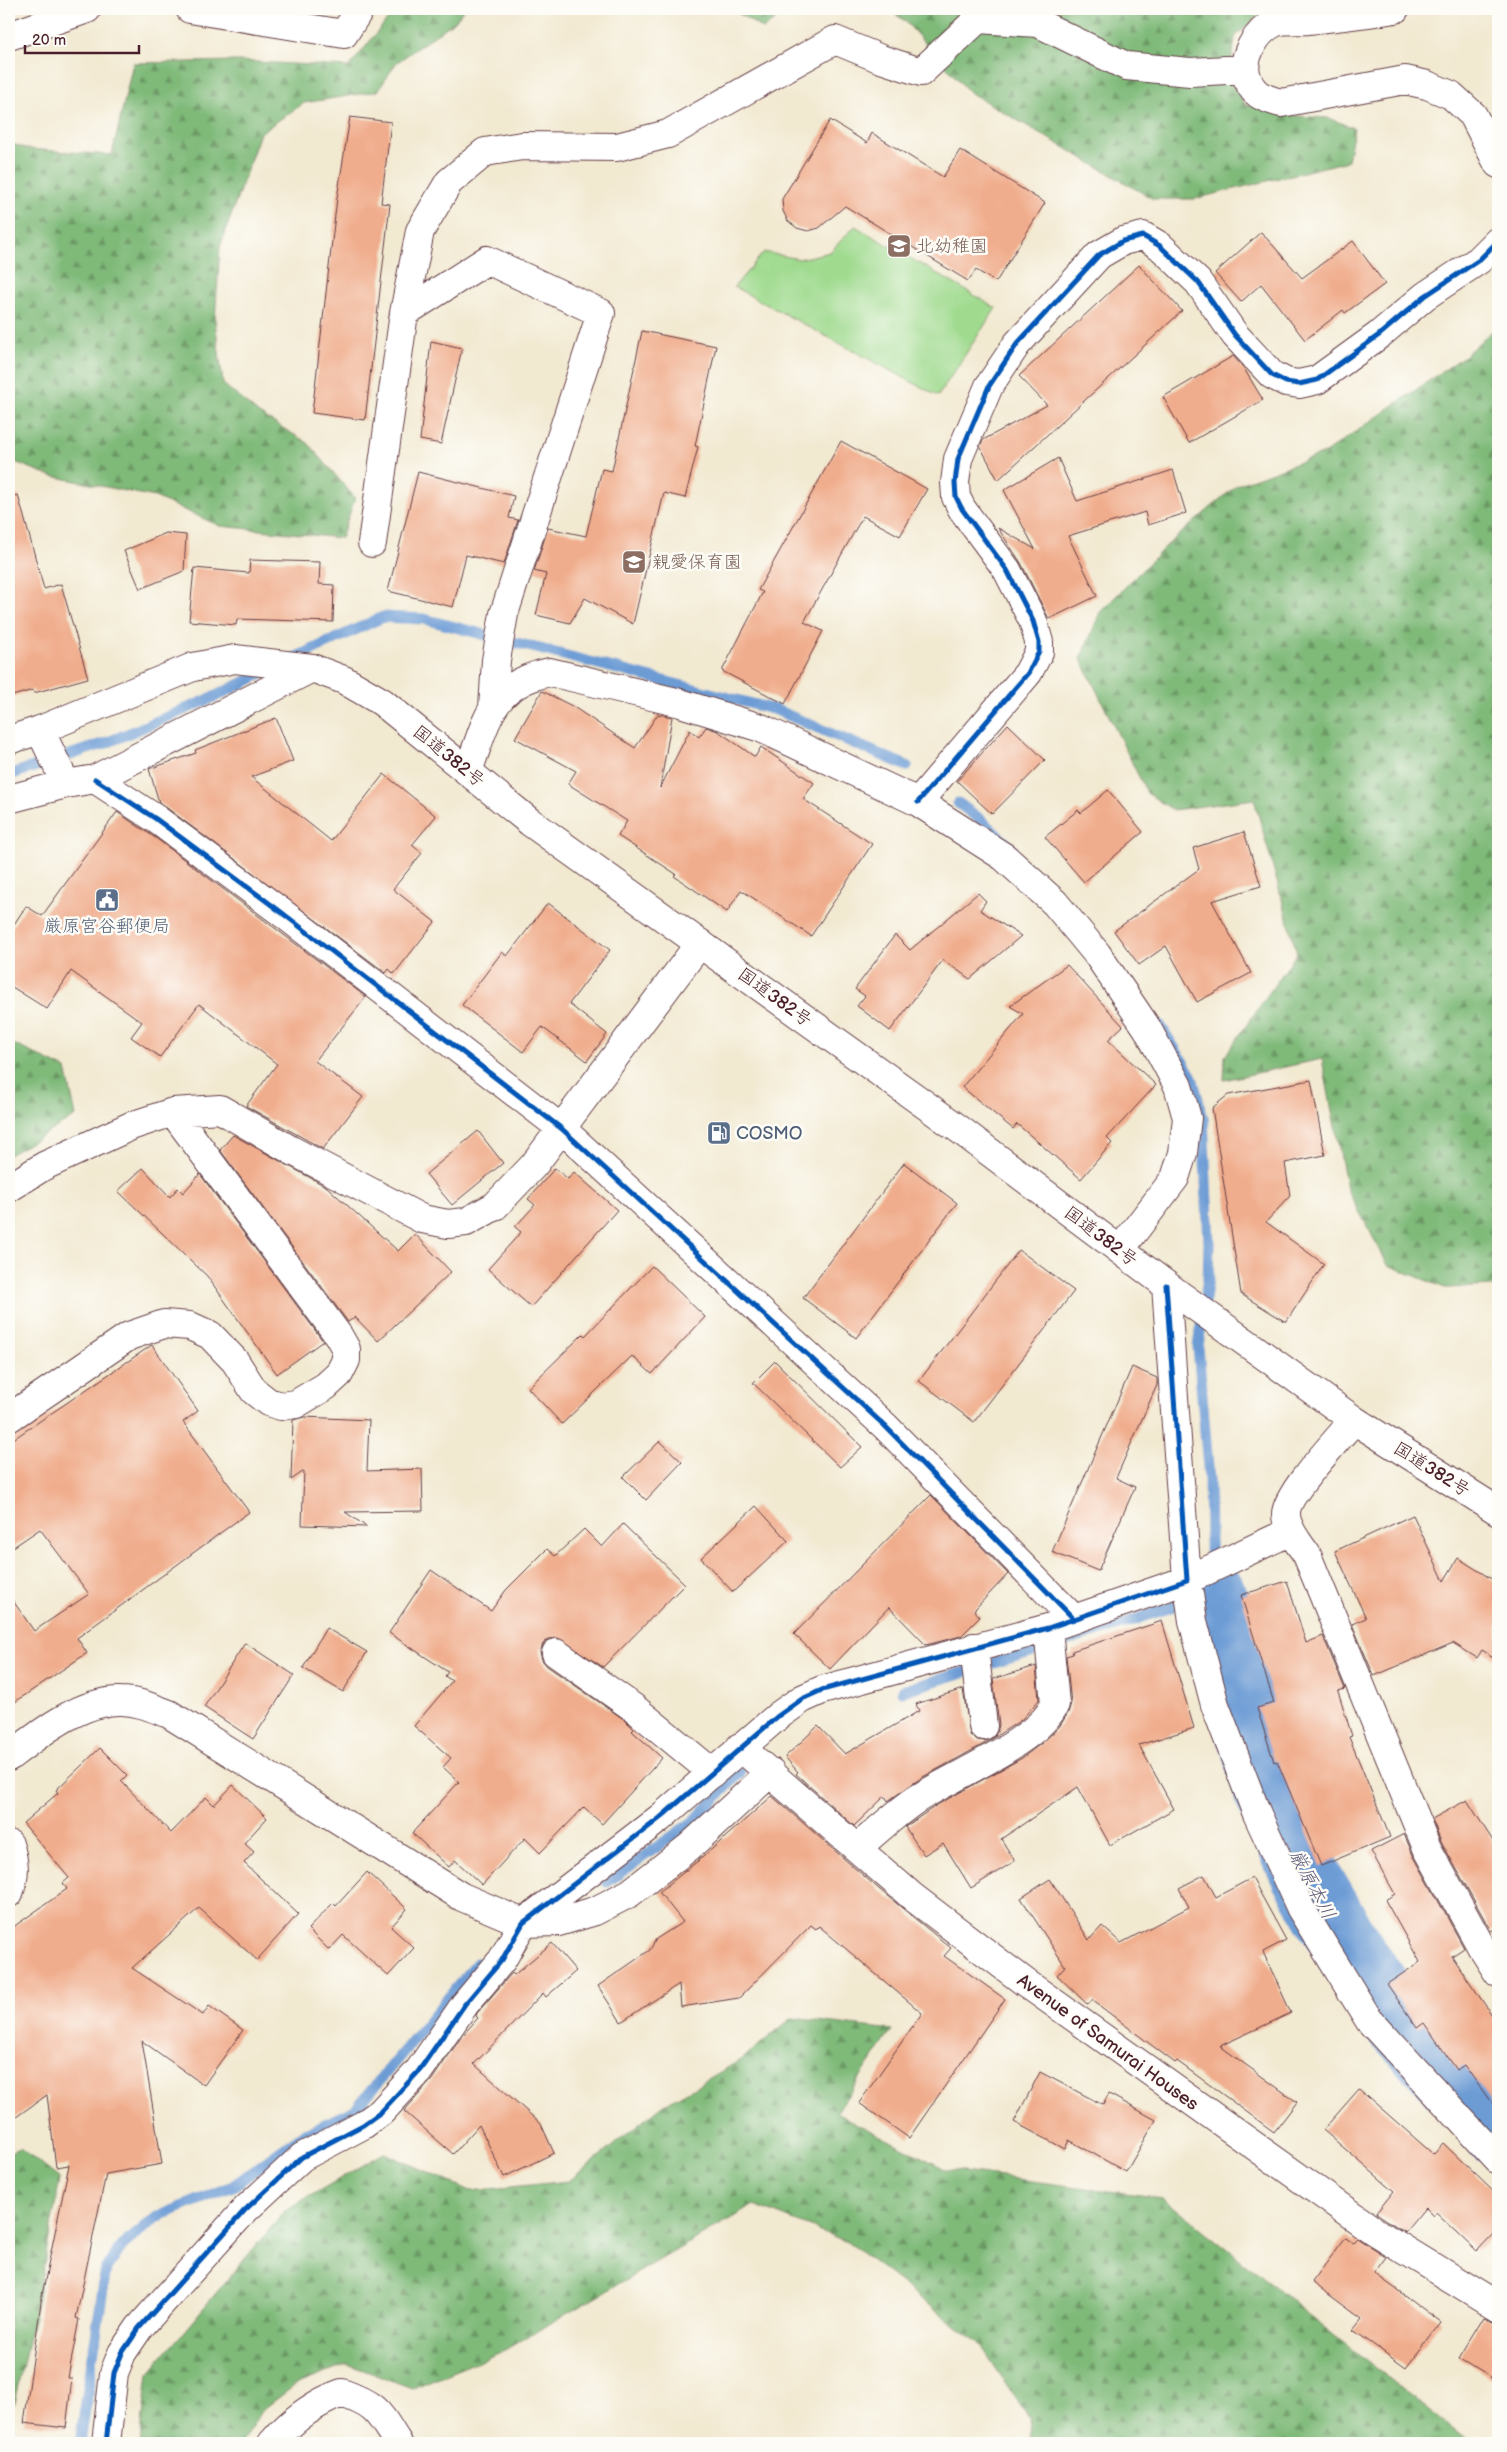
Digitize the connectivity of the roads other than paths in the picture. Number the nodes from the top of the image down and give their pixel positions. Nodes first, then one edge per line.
1 (87, 9) edge
2 (190, 9) edge
3 (360, 9) edge
4 (1395, 9) edge
5 (9, 36) edge
6 (1245, 69) junction
7 (1498, 164) edge
8 (1498, 241) edge
9 (404, 313) junction
10 (372, 543) dead end
11 (312, 668) junction
12 (493, 708) junction
13 (40, 730) junction
14 (9, 740) edge
15 (468, 771) junction
16 (95, 779) junction
17 (66, 784) junction
18 (9, 799) edge
19 (918, 802) junction
20 (700, 943) junction
21 (173, 1112) junction
22 (562, 1129) junction
23 (9, 1188) edge
24 (1120, 1250) junction
25 (1174, 1291) junction
26 (9, 1418) edge
27 (1354, 1420) junction
28 (1498, 1511) edge
29 (1291, 1531) junction
30 (1199, 1577) junction
31 (1074, 1619) junction
32 (1048, 1633) junction
33 (556, 1653) dead end
34 (975, 1662) junction
35 (983, 1726) dead end
36 (740, 1747) junction
37 (9, 1757) edge
38 (772, 1772) junction
39 (718, 1790) junction
40 (9, 1844) edge
41 (857, 1848) junction
42 (9, 1893) edge
43 (524, 1923) junction
44 (1498, 1973) edge
45 (1498, 2160) edge
46 (1498, 2307) edge
47 (106, 2443) edge
48 (272, 2443) edge
49 (398, 2443) edge

1 - 5 main road
2 - 3 main road
4 - 6 main road
6 - 7 main road
6 - 9 main road
8 - 19 main road
9 - 10 main road
9 - 12 main road
11 - 13 main road, 国道382号
11 - 15 main road, 国道382号
11 - 16 main road
12 - 15 main road
12 - 19 main road
13 - 14 main road, 国道382号
13 - 17 main road
15 - 20 main road, 国道382号
16 - 17 main road
16 - 22 main road
17 - 18 main road
19 - 24 main road
20 - 22 main road
20 - 24 main road, 国道382号
21 - 22 main road
21 - 23 main road
21 - 26 main road
22 - 31 main road
24 - 25 main road, 国道382号
25 - 27 main road, 国道382号
25 - 30 main road
27 - 28 main road, 国道382号
27 - 29 main road
29 - 30 main road
29 - 44 main road
30 - 31 main road
30 - 45 main road
31 - 32 main road
32 - 34 main road
32 - 41 main road
33 - 39 main road
34 - 35 main road
34 - 36 main road
36 - 38 main road, Avenue of Samurai Houses
36 - 39 main road
37 - 43 main road
38 - 39 main road
38 - 41 main road, Avenue of Samurai Houses
39 - 43 main road
39 - 43 main road
40 - 42 main road
41 - 46 main road, Avenue of Samurai Houses
43 - 47 main road
48 - 49 main road

